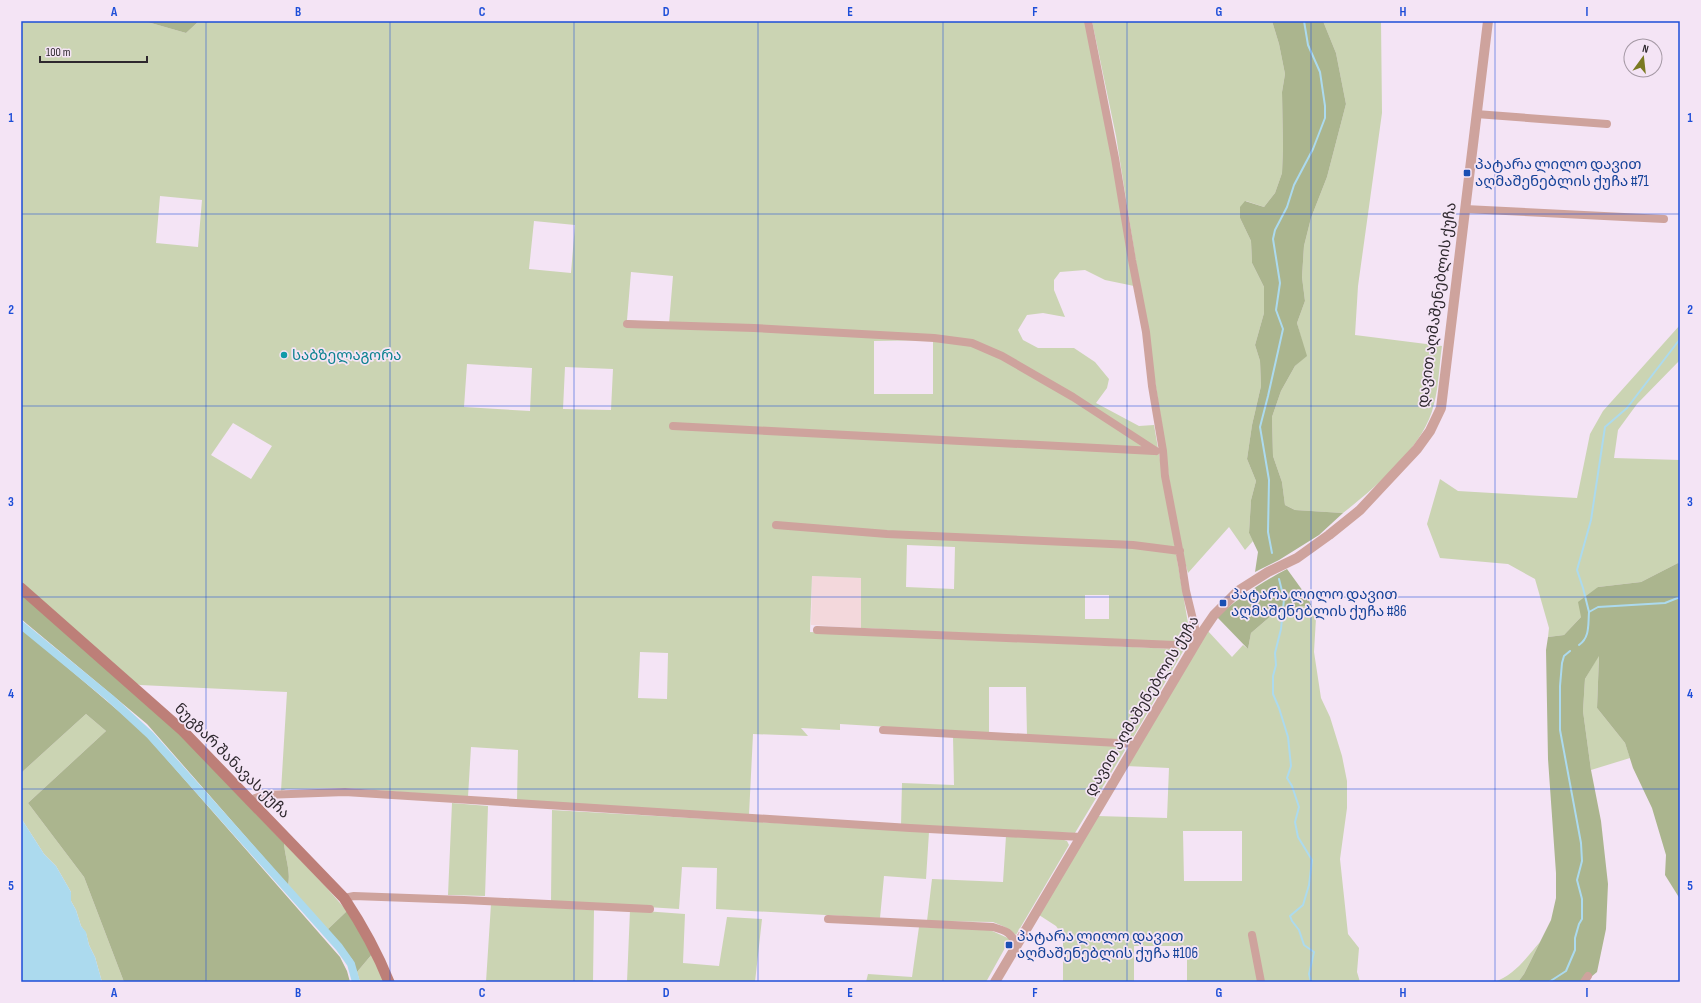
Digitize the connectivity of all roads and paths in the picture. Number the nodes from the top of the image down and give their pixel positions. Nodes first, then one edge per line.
1 (1088, 21) edge
2 (1488, 21) edge
3 (1476, 114) junction
4 (1607, 124) dead end
5 (1465, 210) junction
6 (1664, 219) dead end
7 (627, 324) dead end
8 (673, 426) dead end
9 (1159, 451) junction
10 (776, 526) dead end
11 (1180, 551) junction
12 (21, 588) edge
13 (1195, 623) junction
14 (817, 630) dead end
15 (1198, 640) junction
16 (883, 730) dead end
17 (1136, 744) junction
18 (250, 800) junction
19 (1081, 837) junction
20 (344, 898) junction
21 (650, 909) dead end
22 (828, 919) dead end
23 (1252, 935) dead end
24 (1017, 945) junction
25 (389, 982) edge
26 (995, 982) edge
27 (1261, 982) edge

1 - 9 street
2 - 3 street, დავით აღმაშენებლის ქუჩა
3 - 4 street
3 - 5 street, დავით აღმაშენებლის ქუჩა
5 - 6 street
5 - 15 street, დავით აღმაშენებლის ქუჩა
7 - 9 street
8 - 9 street
9 - 11 street
10 - 11 street
11 - 13 street
12 - 18 main road, ნუგზარ შანავას ქუჩა
13 - 14 street
13 - 15 street
15 - 17 street, დავით აღმაშენებლის ქუჩა
16 - 17 street
17 - 19 street, დავით აღმაშენებლის ქუჩა
18 - 19 street
18 - 20 main road, ნუგზარ შანავას ქუჩა
19 - 24 street, დავით აღმაშენებლის ქუჩა
20 - 21 street
20 - 25 main road, ნუგზარ შანავას ქუჩა
22 - 24 street
23 - 27 street
24 - 26 street, დავით აღმაშენებლის ქუჩა

